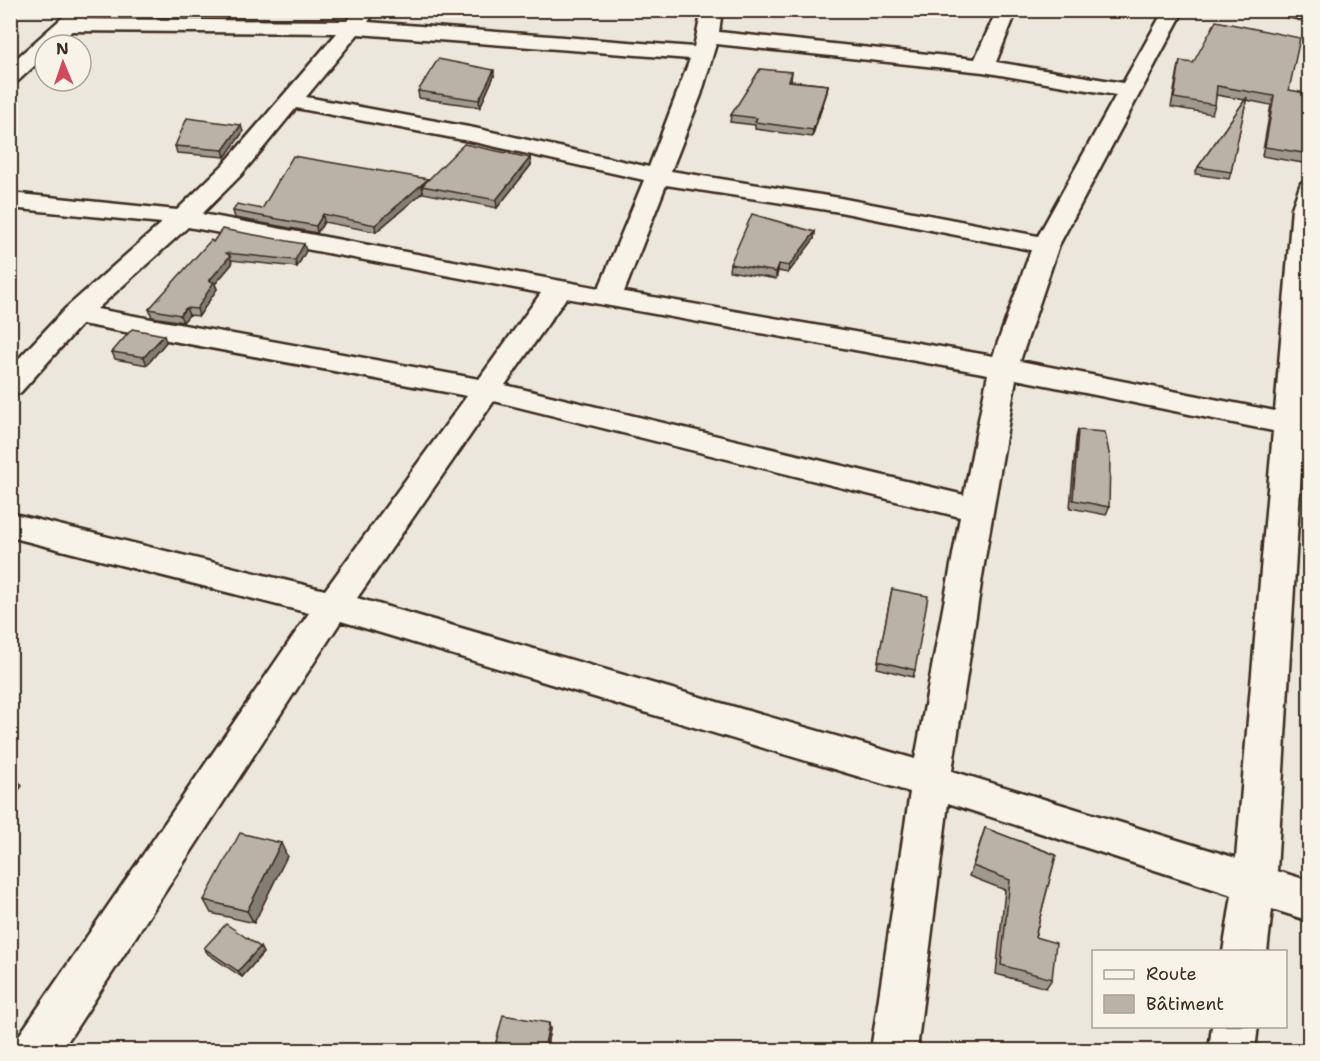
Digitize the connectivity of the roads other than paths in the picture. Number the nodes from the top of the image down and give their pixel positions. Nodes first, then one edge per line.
1 (84, 10) edge
2 (712, 10) edge
3 (1007, 10) edge
4 (1174, 10) edge
5 (1286, 10) edge
6 (1310, 15) edge
7 (360, 19) edge
8 (68, 25) junction
9 (705, 46) junction
10 (983, 66) junction
11 (10, 76) edge
12 (1129, 91) junction
13 (292, 100) junction
14 (658, 176) junction
15 (1310, 188) edge
16 (10, 200) edge
17 (183, 218) junction
18 (1046, 245) junction
19 (559, 288) junction
20 (609, 296) junction
21 (76, 314) junction
22 (1004, 367) junction
23 (10, 386) edge
24 (487, 390) junction
25 (1300, 425) edge
26 (979, 510) junction
27 (10, 525) edge
28 (333, 605) junction
29 (931, 781) junction
30 (1255, 882) junction
31 (1310, 901) edge
32 (1245, 950) edge
33 (1235, 1028) edge
34 (36, 1050) edge
35 (894, 1050) edge
36 (1232, 1050) edge

1 - 8 street
2 - 9 street
3 - 10 street
4 - 12 street
5 - 6 street
7 - 8 street
7 - 9 street
7 - 13 street
8 - 11 street
9 - 10 street
9 - 14 street
10 - 12 street
12 - 18 street
13 - 14 street
13 - 17 street
14 - 18 street
14 - 20 street
15 - 25 street
16 - 17 street
17 - 19 street
17 - 21 street
18 - 22 street
19 - 20 street
19 - 24 street
20 - 22 street
21 - 23 street
21 - 24 street
22 - 25 street
22 - 26 street
24 - 26 street
24 - 28 street
25 - 30 street
26 - 29 street
27 - 28 street
28 - 29 street
28 - 34 street
29 - 30 street
29 - 35 street
30 - 31 street
30 - 32 street
33 - 36 street

